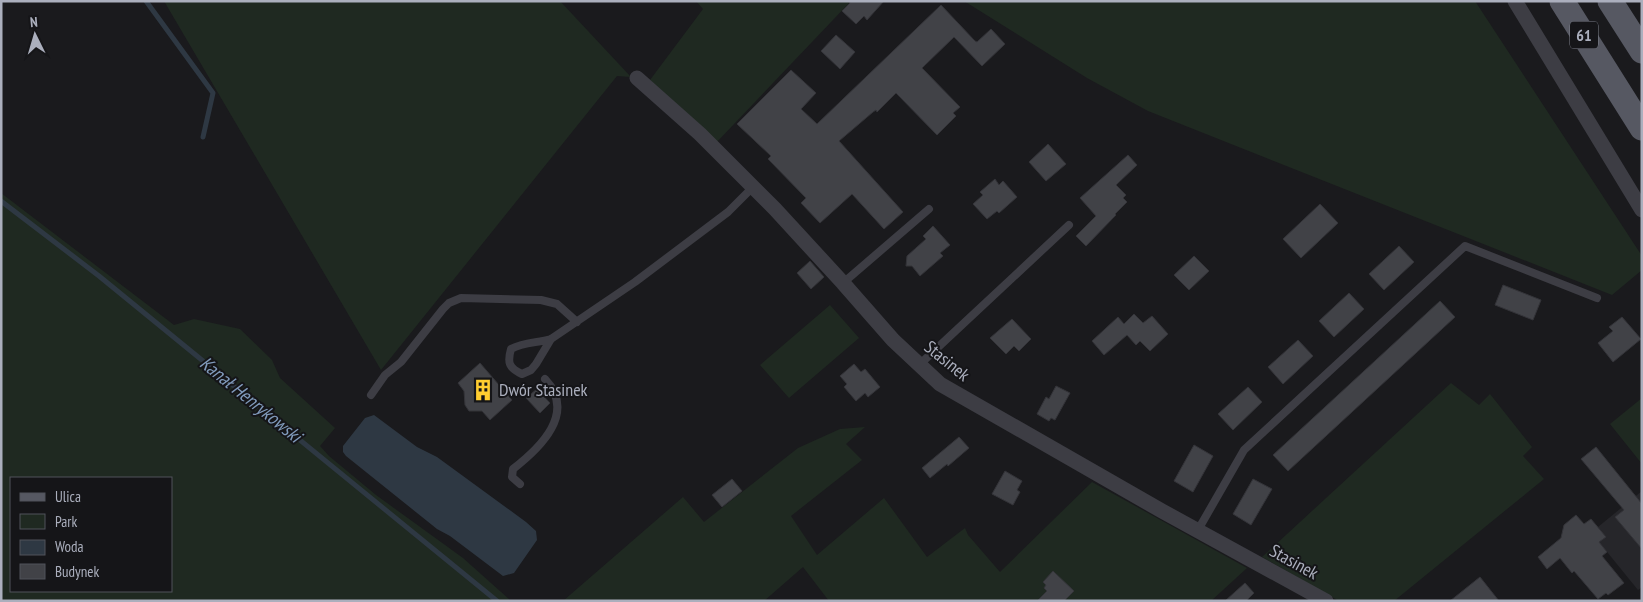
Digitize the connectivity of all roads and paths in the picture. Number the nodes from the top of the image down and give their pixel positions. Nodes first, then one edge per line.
1 (1515, 1) edge
2 (1562, 1) edge
3 (1610, 1) edge
4 (1642, 51) edge
5 (637, 78) dead end
6 (1642, 128) edge
7 (753, 187) junction
8 (929, 209) dead end
9 (1642, 210) edge
10 (1069, 225) dead end
11 (843, 283) junction
12 (1597, 298) dead end
13 (577, 322) junction
14 (551, 339) junction
15 (919, 365) junction
16 (545, 379) dead end
17 (371, 396) dead end
18 (520, 484) dead end
19 (1198, 530) junction
20 (1326, 601) edge

1 - 9 street
2 - 6 main road, 61
3 - 4 main road, 61
5 - 7 street, Stasinek
7 - 11 street, Stasinek
7 - 13 lane
8 - 11 lane
10 - 15 lane
11 - 15 street, Stasinek
12 - 19 lane
13 - 14 lane
13 - 17 lane
14 - 14 lane
15 - 19 street, Stasinek
16 - 18 lane
19 - 20 street, Stasinek

